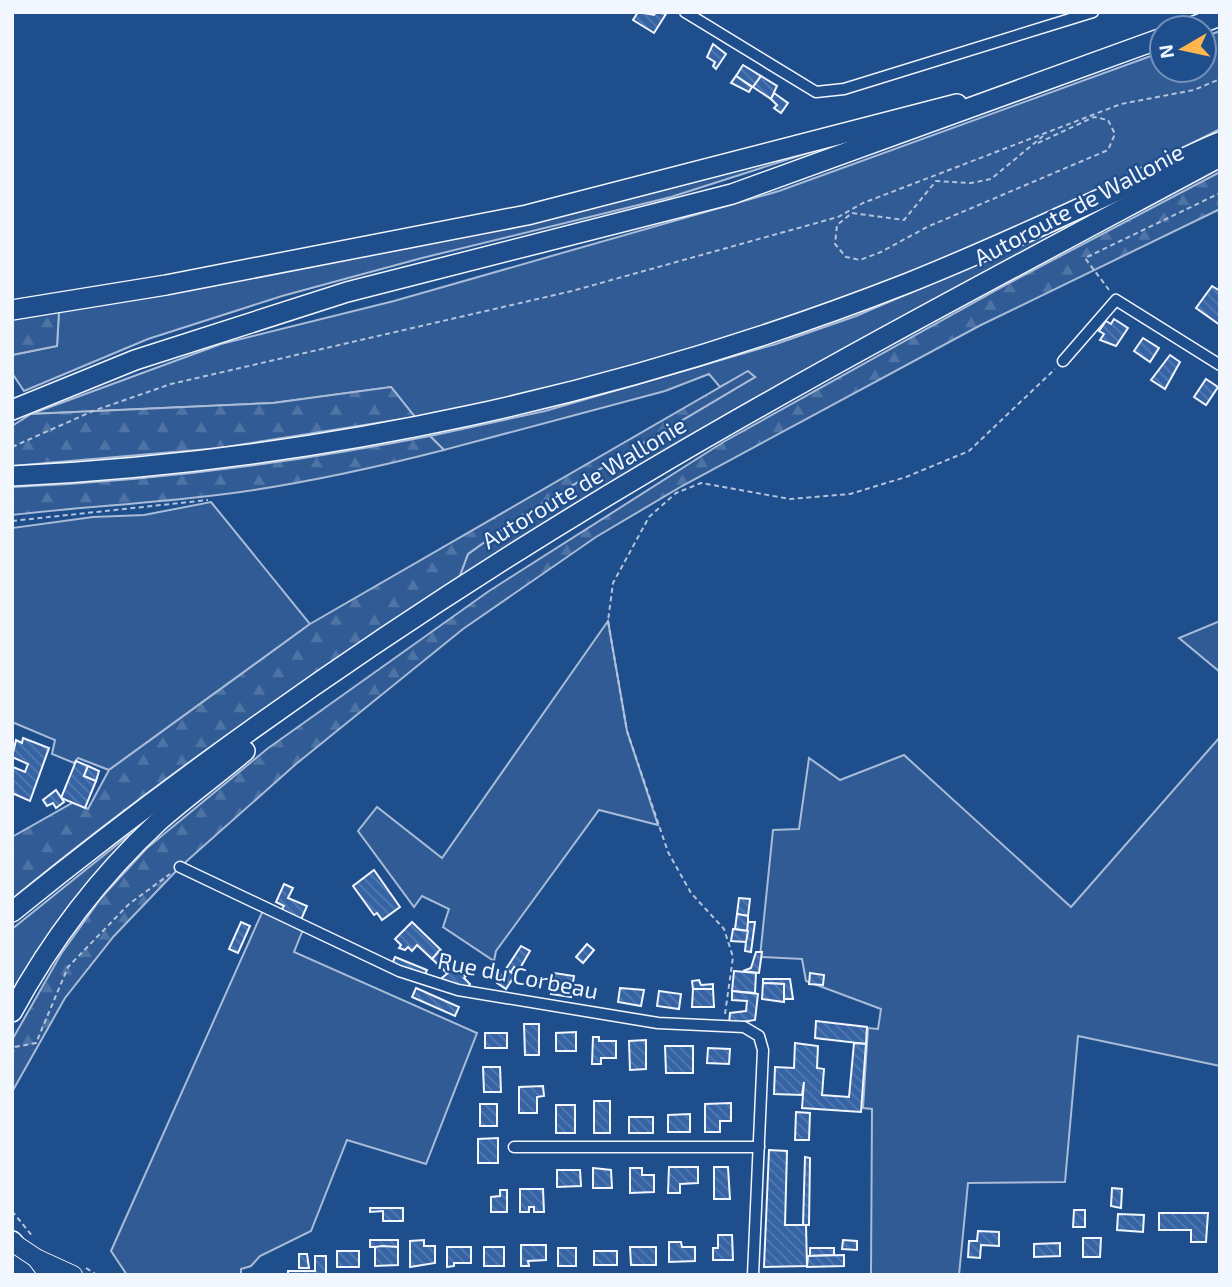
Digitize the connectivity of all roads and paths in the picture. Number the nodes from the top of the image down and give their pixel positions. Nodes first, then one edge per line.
1 (685, 12) edge
2 (1093, 12) edge
3 (1148, 43) edge
4 (1220, 79) edge
5 (999, 97) junction
6 (1044, 135) junction
7 (1220, 142) edge
8 (1038, 143) junction
9 (1220, 157) edge
10 (1220, 193) edge
11 (1116, 300) junction
12 (12, 310) edge
13 (1063, 361) joint
14 (1220, 365) edge
15 (12, 411) edge
16 (12, 447) edge
17 (12, 476) edge
18 (208, 500) dead end
19 (12, 522) edge
20 (262, 723) junction
21 (180, 867) joint
22 (12, 912) edge
23 (12, 1013) edge
24 (723, 1025) junction
25 (12, 1055) edge
26 (514, 1147) dead end
27 (759, 1147) junction
28 (12, 1211) edge
29 (13, 1242) edge
30 (36, 1249) junction
31 (77, 1271) edge
32 (49, 1275) edge
33 (97, 1275) edge
34 (753, 1275) edge

1 - 2 street
3 - 5 highway
4 - 6 path
5 - 12 highway
5 - 15 highway
6 - 8 path
6 - 16 path
7 - 17 highway
8 - 8 path
9 - 20 highway, Autoroute de Wallonie
10 - 11 path
11 - 13 street
11 - 14 street
13 - 24 path
18 - 19 path
20 - 22 highway, Autoroute de Wallonie
20 - 23 highway
21 - 24 street, Rue du Corbeau
21 - 25 path
24 - 27 street, Rue du Corbeau
26 - 27 street
27 - 34 street, Rue du Corbeau
28 - 30 path
29 - 30 main road
30 - 31 main road
30 - 32 main road
31 - 33 path

